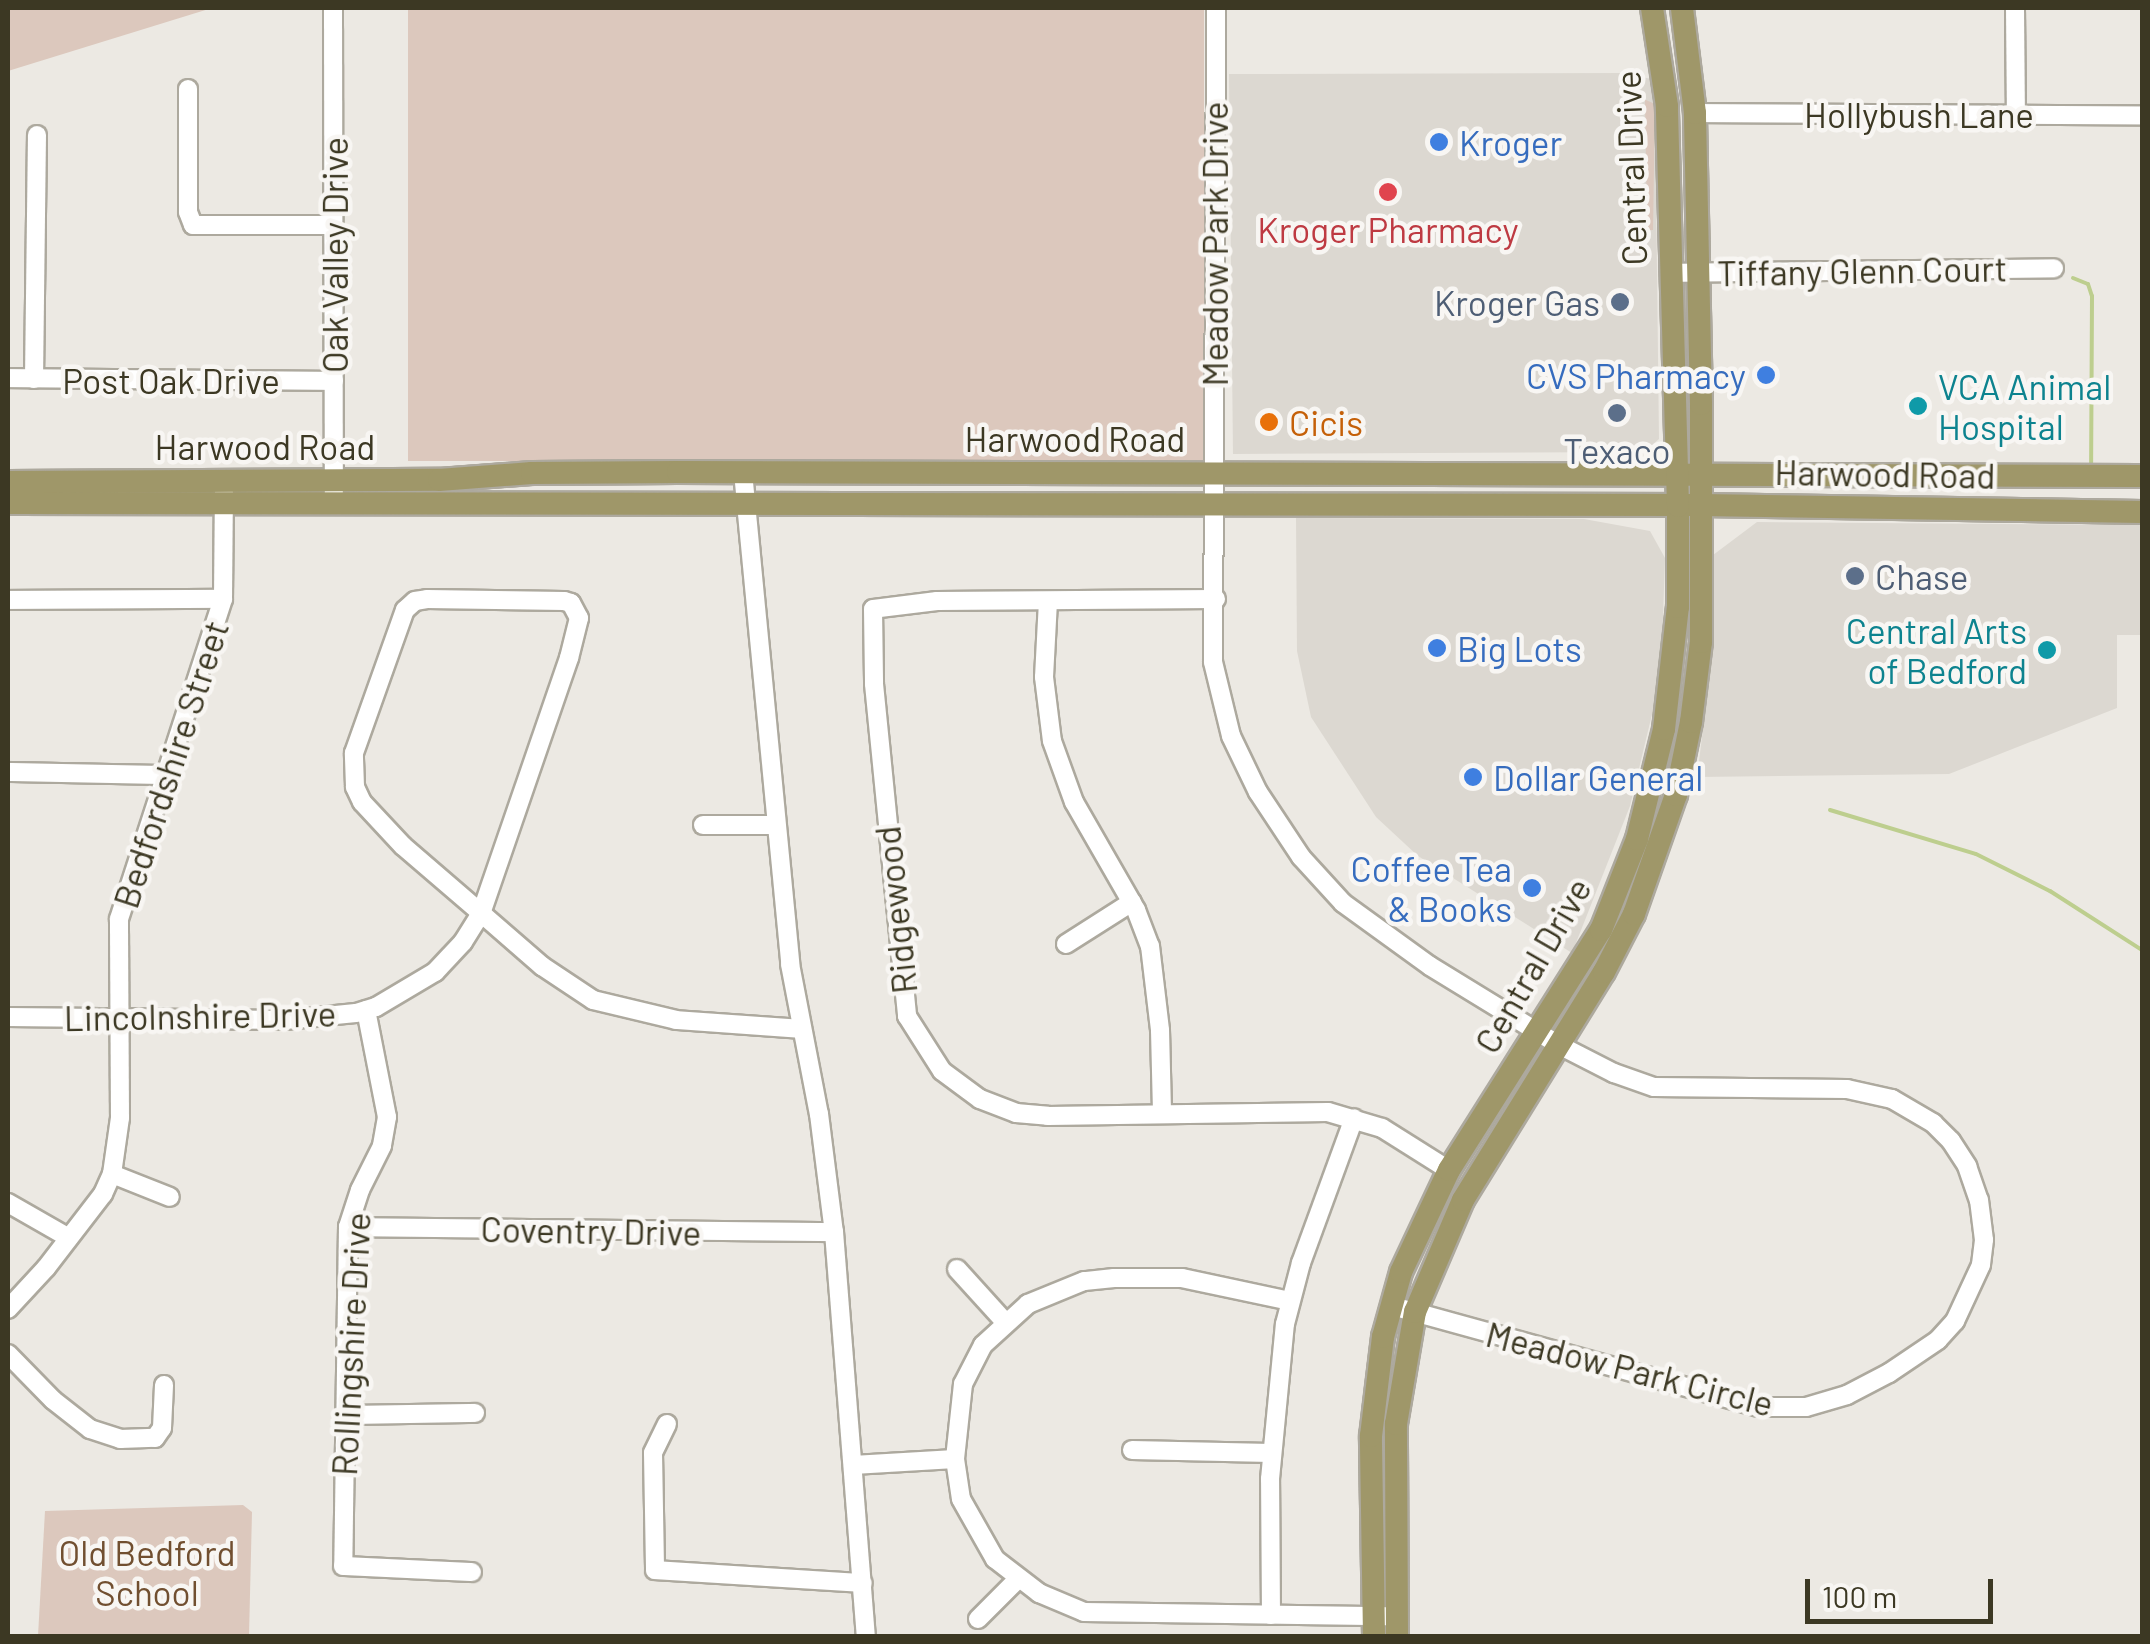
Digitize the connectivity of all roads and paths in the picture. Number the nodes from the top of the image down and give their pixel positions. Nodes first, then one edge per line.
1 (333, 8) edge
2 (1216, 8) edge
3 (1652, 8) edge
4 (1682, 8) edge
5 (2015, 8) edge
6 (188, 89) dead end
7 (1695, 113) junction
8 (2016, 114) junction
9 (2142, 115) edge
10 (37, 134) dead end
11 (334, 224) junction
12 (2054, 268) dead end
13 (1697, 272) junction
14 (1670, 273) junction
15 (8, 378) edge
16 (34, 379) junction
17 (334, 381) junction
18 (743, 472) junction
19 (1212, 472) junction
20 (1436, 474) junction
21 (2142, 476) edge
22 (1677, 477) junction
23 (1702, 477) junction
24 (1950, 478) junction
25 (8, 482) edge
26 (224, 492) junction
27 (334, 492) junction
28 (8, 503) edge
29 (747, 504) junction
30 (1211, 505) junction
31 (1436, 505) junction
32 (1689, 506) junction
33 (1952, 509) junction
34 (2142, 512) edge
35 (223, 599) junction
36 (1216, 599) junction
37 (8, 600) edge
38 (1048, 601) junction
39 (1668, 703) junction
40 (1693, 708) junction
41 (8, 772) edge
42 (165, 775) junction
43 (703, 824) dead end
44 (776, 824) junction
45 (1614, 898) junction
46 (1132, 902) junction
47 (1637, 907) junction
48 (481, 913) junction
49 (1066, 944) dead end
50 (366, 1010) junction
51 (8, 1017) edge
52 (117, 1018) junction
53 (801, 1029) junction
54 (1538, 1032) junction
55 (1559, 1045) junction
56 (1162, 1114) junction
57 (1354, 1118) junction
58 (1449, 1170) junction
59 (112, 1174) junction
60 (170, 1197) dead end
61 (8, 1203) edge
62 (348, 1227) junction
63 (834, 1232) junction
64 (69, 1238) junction
65 (957, 1270) dead end
66 (1290, 1301) junction
67 (1392, 1306) junction
68 (8, 1310) edge
69 (1415, 1312) junction
70 (1005, 1322) junction
71 (8, 1354) edge
72 (164, 1384) dead end
73 (475, 1412) dead end
74 (344, 1415) junction
75 (667, 1424) dead end
76 (1132, 1450) dead end
77 (1271, 1453) junction
78 (955, 1459) junction
79 (853, 1465) junction
80 (472, 1572) dead end
81 (1018, 1579) junction
82 (863, 1583) junction
83 (1270, 1615) junction
84 (978, 1619) dead end
85 (1385, 1626) edge
86 (866, 1636) edge

1 - 11 street, Oak Valley Drive
2 - 19 street, Meadow Park Drive
3 - 14 main road, Central Drive
4 - 7 main road, Central Drive
5 - 8 street
6 - 11 street
7 - 8 street, Hollybush Lane
7 - 13 main road, Central Drive
8 - 9 street, Hollybush Lane
10 - 16 street
11 - 17 street, Oak Valley Drive
12 - 13 street, Tiffany Glenn Court
13 - 14 street, Tiffany Glenn Court
13 - 23 main road, Central Drive
14 - 22 main road, Central Drive
15 - 16 street, Post Oak Drive
16 - 17 street, Post Oak Drive
17 - 27 street, Oak Valley Drive
18 - 19 main road, Harwood Road
18 - 27 main road, Harwood Road
18 - 29 street
19 - 20 main road, Harwood Road
19 - 30 street, Meadow Park Drive
20 - 22 main road, Harwood Road
20 - 31 main road
21 - 24 main road, Harwood Road
22 - 23 main road, Harwood Road
22 - 32 main road, Central Drive
23 - 24 main road, Harwood Road
23 - 32 main road, Central Drive
24 - 33 main road
25 - 26 main road, Harwood Road
26 - 27 main road, Harwood Road
26 - 28 main road, Harwood Road
26 - 35 street, Bedfordshire Street
27 - 29 main road, Harwood Road
29 - 30 main road, Harwood Road
29 - 44 street
30 - 31 main road, Harwood Road
30 - 36 street, Meadow Park Drive
31 - 32 main road, Harwood Road
32 - 33 main road, Harwood Road
32 - 39 main road, Central Drive
32 - 40 main road, Central Drive
33 - 34 main road, Harwood Road
35 - 37 street
35 - 42 street, Bedfordshire Street
36 - 38 street, Ridgewood
36 - 54 street, Meadow Park Drive
38 - 46 street
38 - 56 street, Ridgewood
39 - 40 main road
39 - 45 main road, Central Drive
40 - 47 main road, Central Drive
41 - 42 street
42 - 52 street, Bedfordshire Street
43 - 44 street
44 - 53 street
45 - 47 main road
45 - 54 main road, Central Drive
46 - 49 street
46 - 56 street
47 - 55 main road, Central Drive
48 - 48 street
48 - 50 street, Lincolnshire Drive
48 - 53 street
50 - 52 street, Lincolnshire Drive
50 - 62 street, Rollingshire Drive
51 - 52 street, Lincolnshire Drive
52 - 59 street, Bedfordshire Street
53 - 63 street
54 - 55 street, Meadow Park Drive
54 - 58 main road, Central Drive
55 - 69 main road, Central Drive
55 - 69 street, Meadow Park Circle
56 - 57 street, Ridgewood
57 - 58 street, Ridgewood
57 - 66 street
58 - 67 main road, Central Drive
59 - 60 street
59 - 64 street, Bedfordshire Street
61 - 64 street
62 - 63 street, Coventry Drive
62 - 74 street, Rollingshire Drive
63 - 79 street
64 - 68 street, Bedfordshire Street
65 - 70 street
66 - 70 street
66 - 77 street
67 - 69 street, Meadow Park Circle
67 - 85 main road, Central Drive
69 - 85 main road, Central Drive
70 - 78 street
71 - 72 street
73 - 74 street
74 - 80 street, Rollingshire Drive
75 - 82 street
76 - 77 street
77 - 83 street
78 - 79 street
78 - 81 street
79 - 82 street
81 - 83 street
81 - 84 street
82 - 86 street
83 - 85 street

